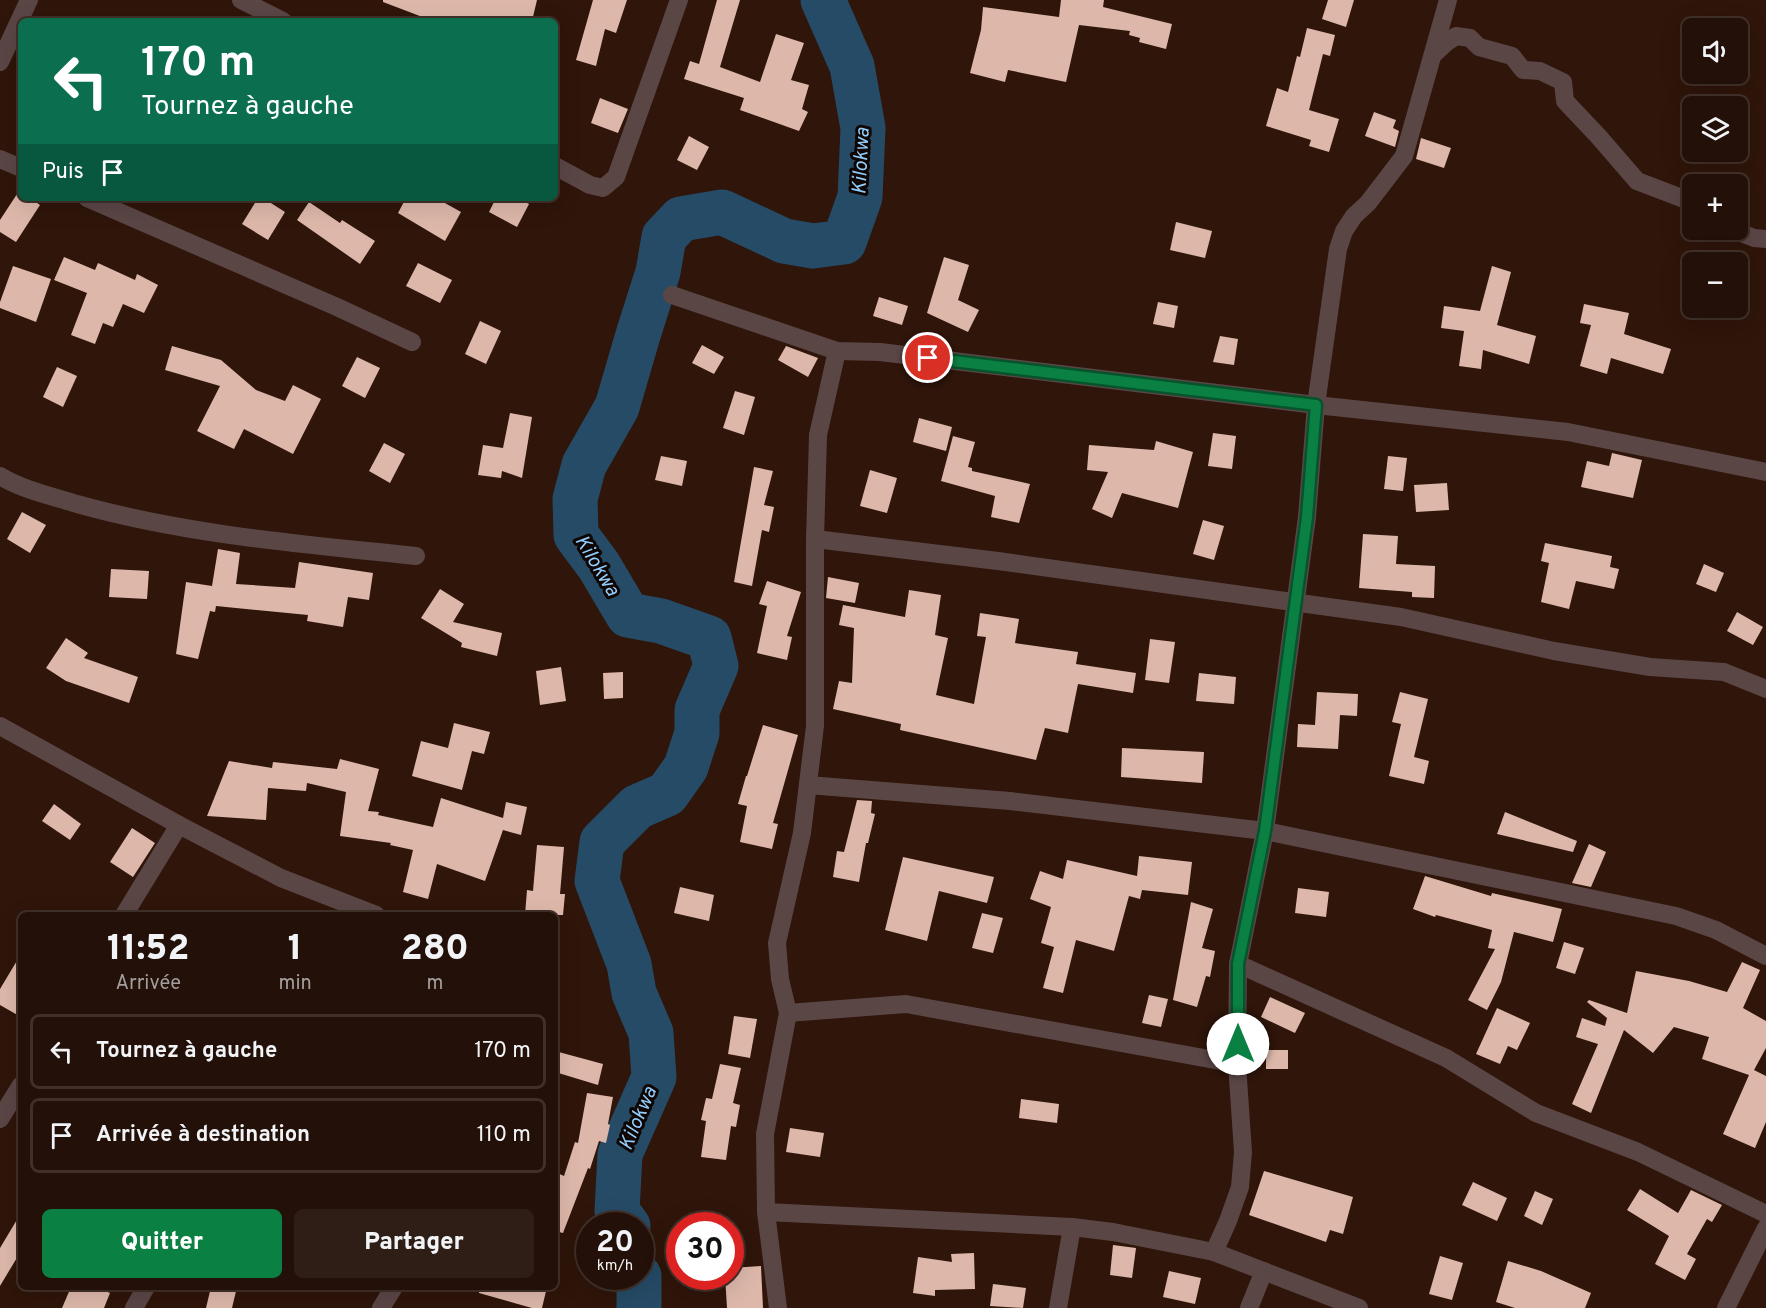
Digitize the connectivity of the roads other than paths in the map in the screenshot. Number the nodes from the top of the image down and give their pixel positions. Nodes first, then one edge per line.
1 (29, 0) edge
2 (241, 0) edge
3 (680, 0) edge
4 (1448, 0) edge
5 (21, 18) edge
6 (277, 18) edge
7 (18, 24) edge
8 (1431, 57) junction
9 (0, 62) edge
10 (0, 159) edge
11 (18, 167) edge
12 (558, 168) edge
13 (1682, 198) edge
14 (94, 201) edge
15 (1748, 236) edge
16 (1766, 239) edge
17 (672, 295) dead end
18 (412, 342) dead end
19 (837, 351) junction
20 (1316, 405) junction
21 (1766, 472) edge
22 (0, 476) edge
23 (814, 539) junction
24 (416, 556) dead end
25 (1296, 603) junction
26 (1766, 689) edge
27 (3, 733) edge
28 (808, 785) junction
29 (179, 825) junction
30 (1265, 831) junction
31 (351, 911) edge
32 (126, 912) edge
33 (1766, 956) edge
34 (1238, 964) junction
35 (788, 1013) junction
36 (1237, 1064) junction
37 (18, 1090) edge
38 (0, 1119) edge
39 (766, 1212) junction
40 (1766, 1214) edge
41 (1072, 1227) junction
42 (1766, 1228) edge
43 (1214, 1252) junction
44 (1264, 1271) junction
45 (144, 1290) edge
46 (392, 1290) edge
47 (134, 1308) edge
48 (381, 1308) edge
49 (778, 1308) edge
50 (1058, 1308) edge
51 (1249, 1308) edge
52 (1359, 1308) edge
53 (1726, 1308) edge

1 - 5 street
2 - 6 street
3 - 12 street
4 - 8 street
7 - 9 street
8 - 13 street
8 - 20 street
10 - 11 street
14 - 18 street
15 - 16 street
17 - 19 street
19 - 20 street
19 - 23 street
20 - 21 street
20 - 25 street
22 - 24 street
23 - 25 street
23 - 28 street
25 - 26 street
25 - 30 street
27 - 29 street
28 - 30 street
28 - 35 street
29 - 31 street
29 - 32 street
30 - 33 street
30 - 34 street
34 - 36 street
34 - 40 street
35 - 36 street
35 - 39 street
36 - 43 street
37 - 38 street
39 - 41 street
39 - 49 street
41 - 43 street
41 - 50 street
42 - 53 street
43 - 44 street
44 - 51 street
44 - 52 street
45 - 47 street
46 - 48 street

